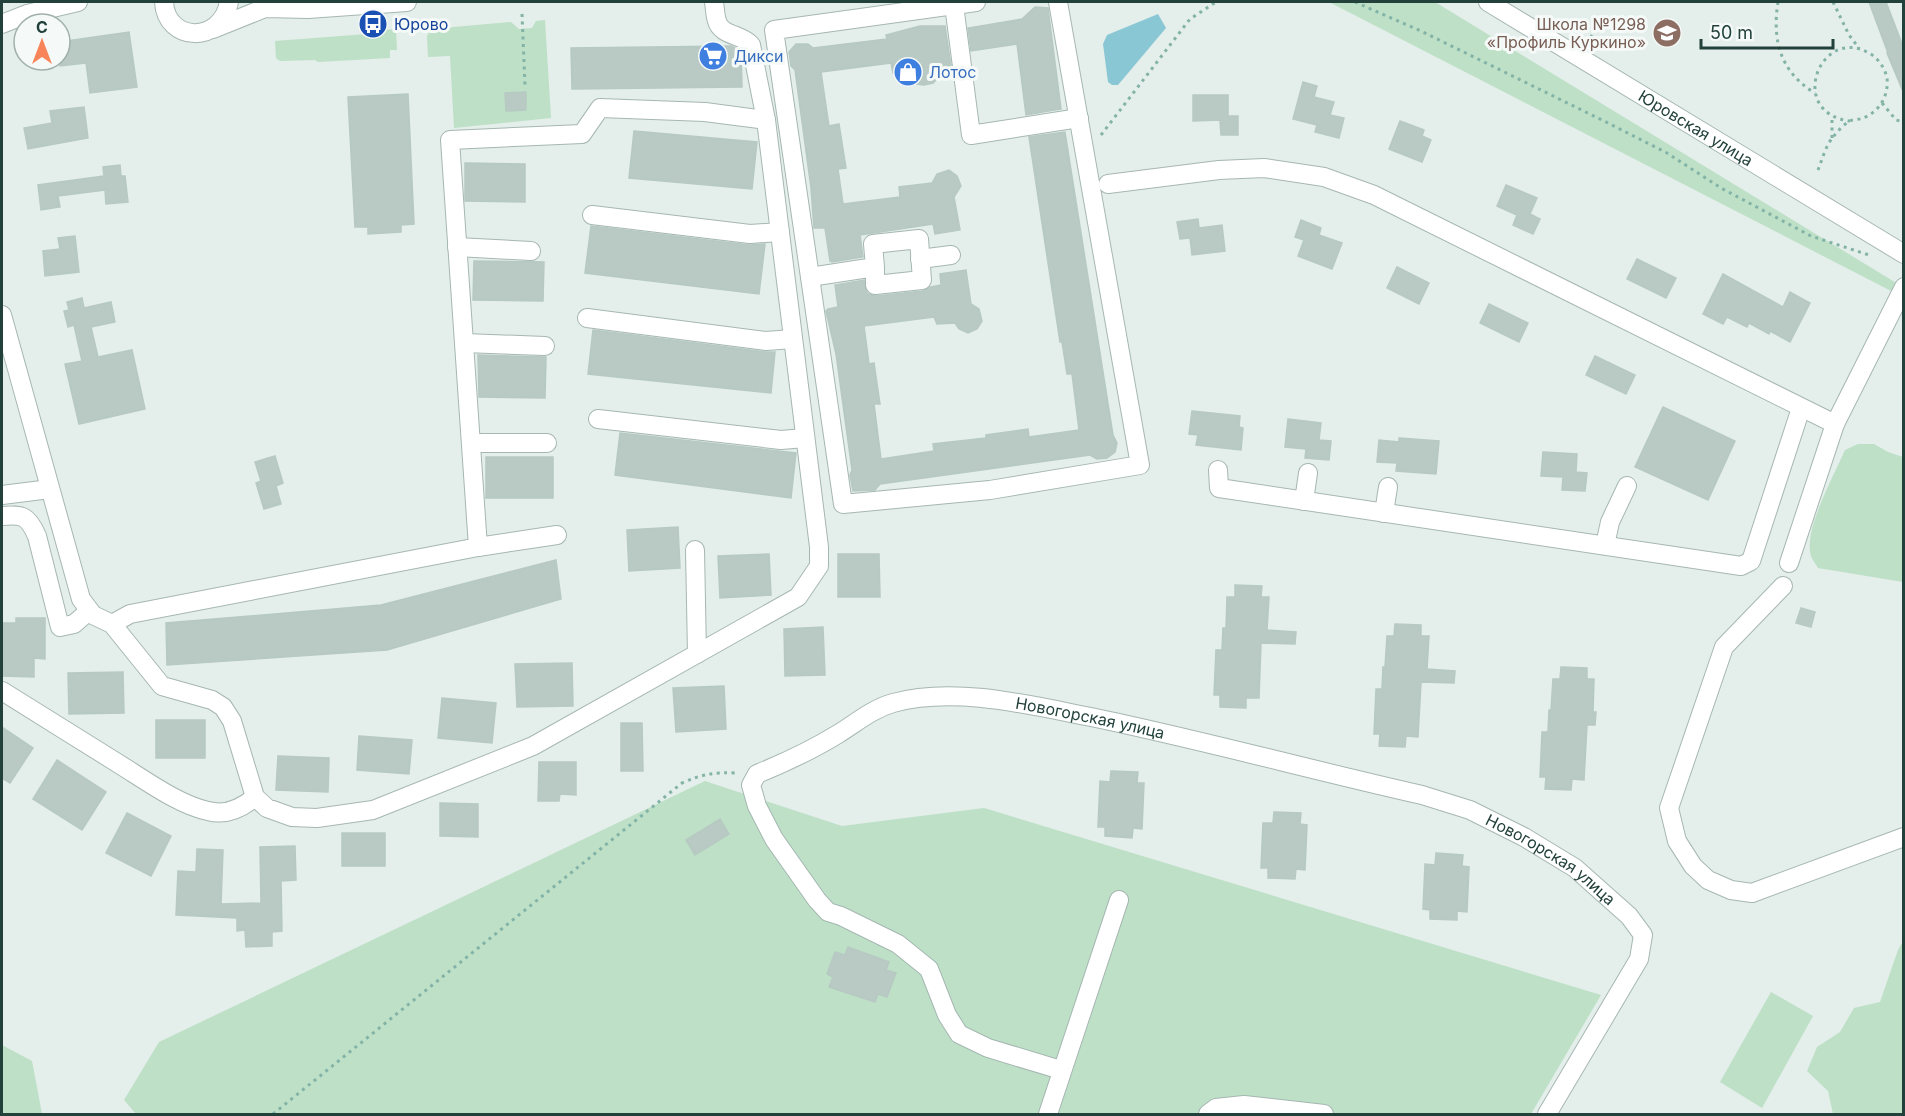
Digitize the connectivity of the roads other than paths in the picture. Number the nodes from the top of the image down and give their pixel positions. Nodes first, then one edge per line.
1 (78, 2) edge
2 (164, 2) edge
3 (229, 2) edge
4 (407, 2) edge
5 (714, 2) edge
6 (976, 2) edge
7 (1058, 2) edge
8 (1488, 2) edge
9 (373, 3) edge
10 (261, 4) edge
11 (954, 5) junction
12 (2, 24) edge
13 (213, 29) junction
14 (1079, 118) junction
15 (766, 120) junction
16 (1108, 184) dead end
17 (592, 214) dead end
18 (780, 232) junction
19 (457, 247) junction
20 (531, 251) dead end
21 (1904, 254) edge
22 (951, 255) dead end
23 (921, 259) junction
24 (875, 267) junction
25 (810, 277) junction
26 (1904, 287) edge
27 (2, 315) edge
28 (587, 318) dead end
29 (793, 339) junction
30 (464, 343) junction
31 (546, 346) dead end
32 (1801, 408) junction
33 (598, 419) dead end
34 (1835, 424) junction
35 (805, 438) junction
36 (471, 443) junction
37 (547, 443) dead end
38 (1218, 470) dead end
39 (1308, 473) dead end
40 (1627, 486) dead end
41 (1388, 487) dead end
42 (50, 489) junction
43 (2, 495) edge
44 (1304, 501) junction
45 (1384, 513) junction
46 (2, 516) edge
47 (557, 535) dead end
48 (1605, 546) junction
49 (478, 547) junction
50 (695, 550) dead end
51 (1789, 563) dead end
52 (1783, 586) dead end
53 (88, 611) junction
54 (111, 624) junction
55 (697, 654) junction
56 (2, 691) edge
57 (255, 797) junction
58 (1904, 837) edge
59 (1119, 900) dead end
60 (1061, 1070) junction
61 (1048, 1114) edge
62 (1208, 1114) edge
63 (1324, 1114) edge
64 (1547, 1114) edge

1 - 12 street
2 - 13 street
3 - 13 street
4 - 9 street
5 - 15 street
6 - 11 street
7 - 14 street
8 - 21 street, Юровская улица
9 - 10 street
10 - 13 street
11 - 14 street
11 - 25 street
14 - 25 street
15 - 18 street
15 - 19 street
16 - 32 street
17 - 18 street
18 - 29 street
19 - 20 street
19 - 30 street
22 - 23 street
23 - 24 street
23 - 24 street
24 - 25 street
26 - 34 street
27 - 42 street
28 - 29 street
29 - 35 street
30 - 31 street
30 - 36 street
32 - 34 street
32 - 48 street
33 - 35 street
34 - 51 street
35 - 55 street
36 - 37 street
36 - 49 street
38 - 44 street
39 - 44 street
40 - 48 street
41 - 45 street
42 - 43 street
42 - 53 street
44 - 45 street
45 - 48 street
46 - 53 street
47 - 49 street
49 - 54 street
50 - 55 street
52 - 58 street
53 - 54 street
54 - 57 street
55 - 57 street
56 - 57 street
59 - 60 street
60 - 61 street
60 - 64 street, Новогорская улица
62 - 63 street

